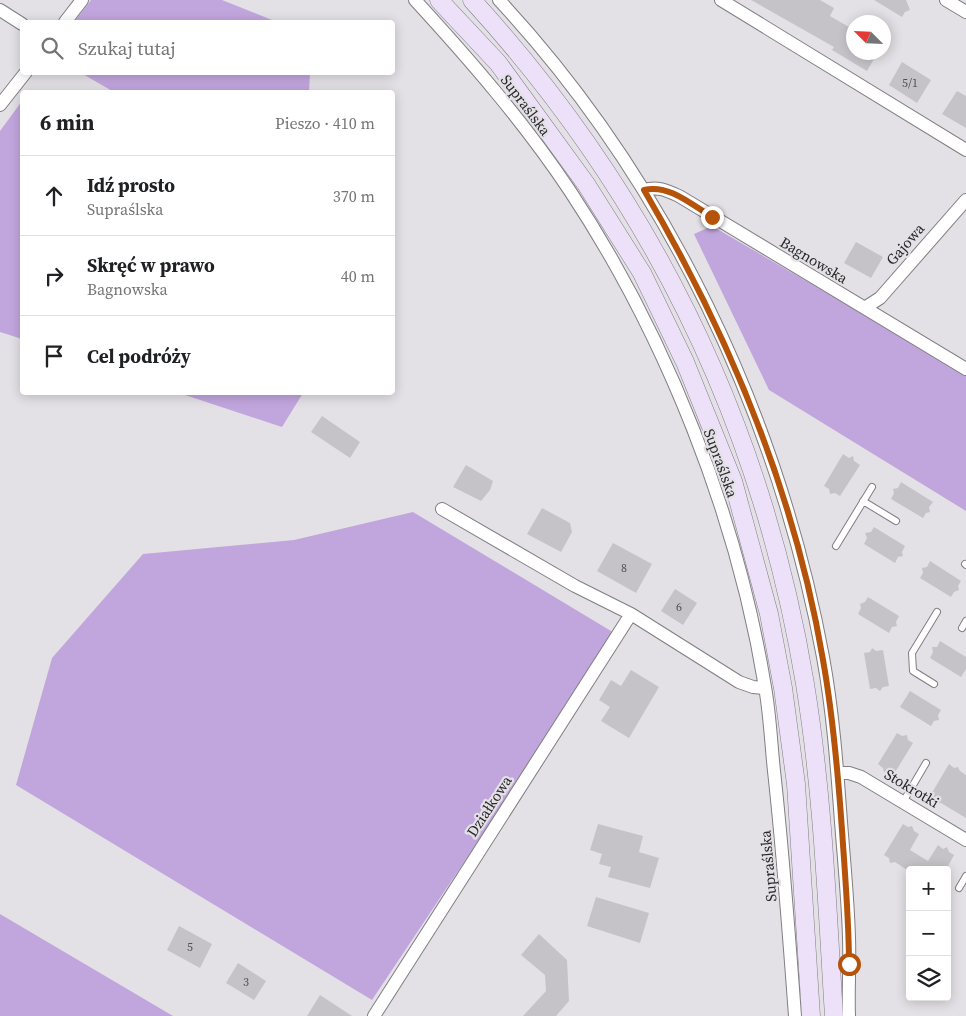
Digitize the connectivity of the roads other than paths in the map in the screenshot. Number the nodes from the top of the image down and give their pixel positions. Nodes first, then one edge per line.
1 (82, 0) edge
2 (414, 0) edge
3 (439, 0) edge
4 (472, 0) edge
5 (499, 0) edge
6 (721, 0) edge
7 (946, 0) edge
8 (0, 10) edge
9 (966, 12) edge
10 (66, 20) edge
11 (20, 23) edge
12 (24, 75) edge
13 (0, 105) edge
14 (966, 150) edge
15 (644, 190) junction
16 (966, 200) edge
17 (866, 307) junction
18 (966, 369) edge
19 (872, 487) dead end
20 (864, 502) junction
21 (442, 509) dead end
22 (896, 521) dead end
23 (836, 546) dead end
24 (937, 612) dead end
25 (631, 614) junction
26 (934, 684) dead end
27 (766, 688) junction
28 (926, 763) dead end
29 (838, 773) junction
30 (903, 802) junction
31 (966, 840) edge
32 (966, 876) edge
33 (959, 888) dead end
34 (374, 1016) edge
35 (795, 1016) edge
36 (811, 1016) edge
37 (834, 1016) edge
38 (849, 1016) edge

1 - 10 street
2 - 27 street, Supraślska
3 - 36 main road
4 - 37 main road
5 - 15 street
6 - 14 street
7 - 9 street
8 - 11 street
12 - 13 street
15 - 17 street, Bagnowska
15 - 29 street
16 - 17 street, Gajowa
17 - 18 street, Bagnowska
19 - 20 lane
20 - 22 lane
20 - 23 lane
21 - 25 street
24 - 26 lane
25 - 27 street
25 - 34 street, Działkowa
27 - 35 street, Supraślska
28 - 30 lane
29 - 30 street, Stokrotki
29 - 38 street
30 - 31 street, Stokrotki
32 - 33 lane

